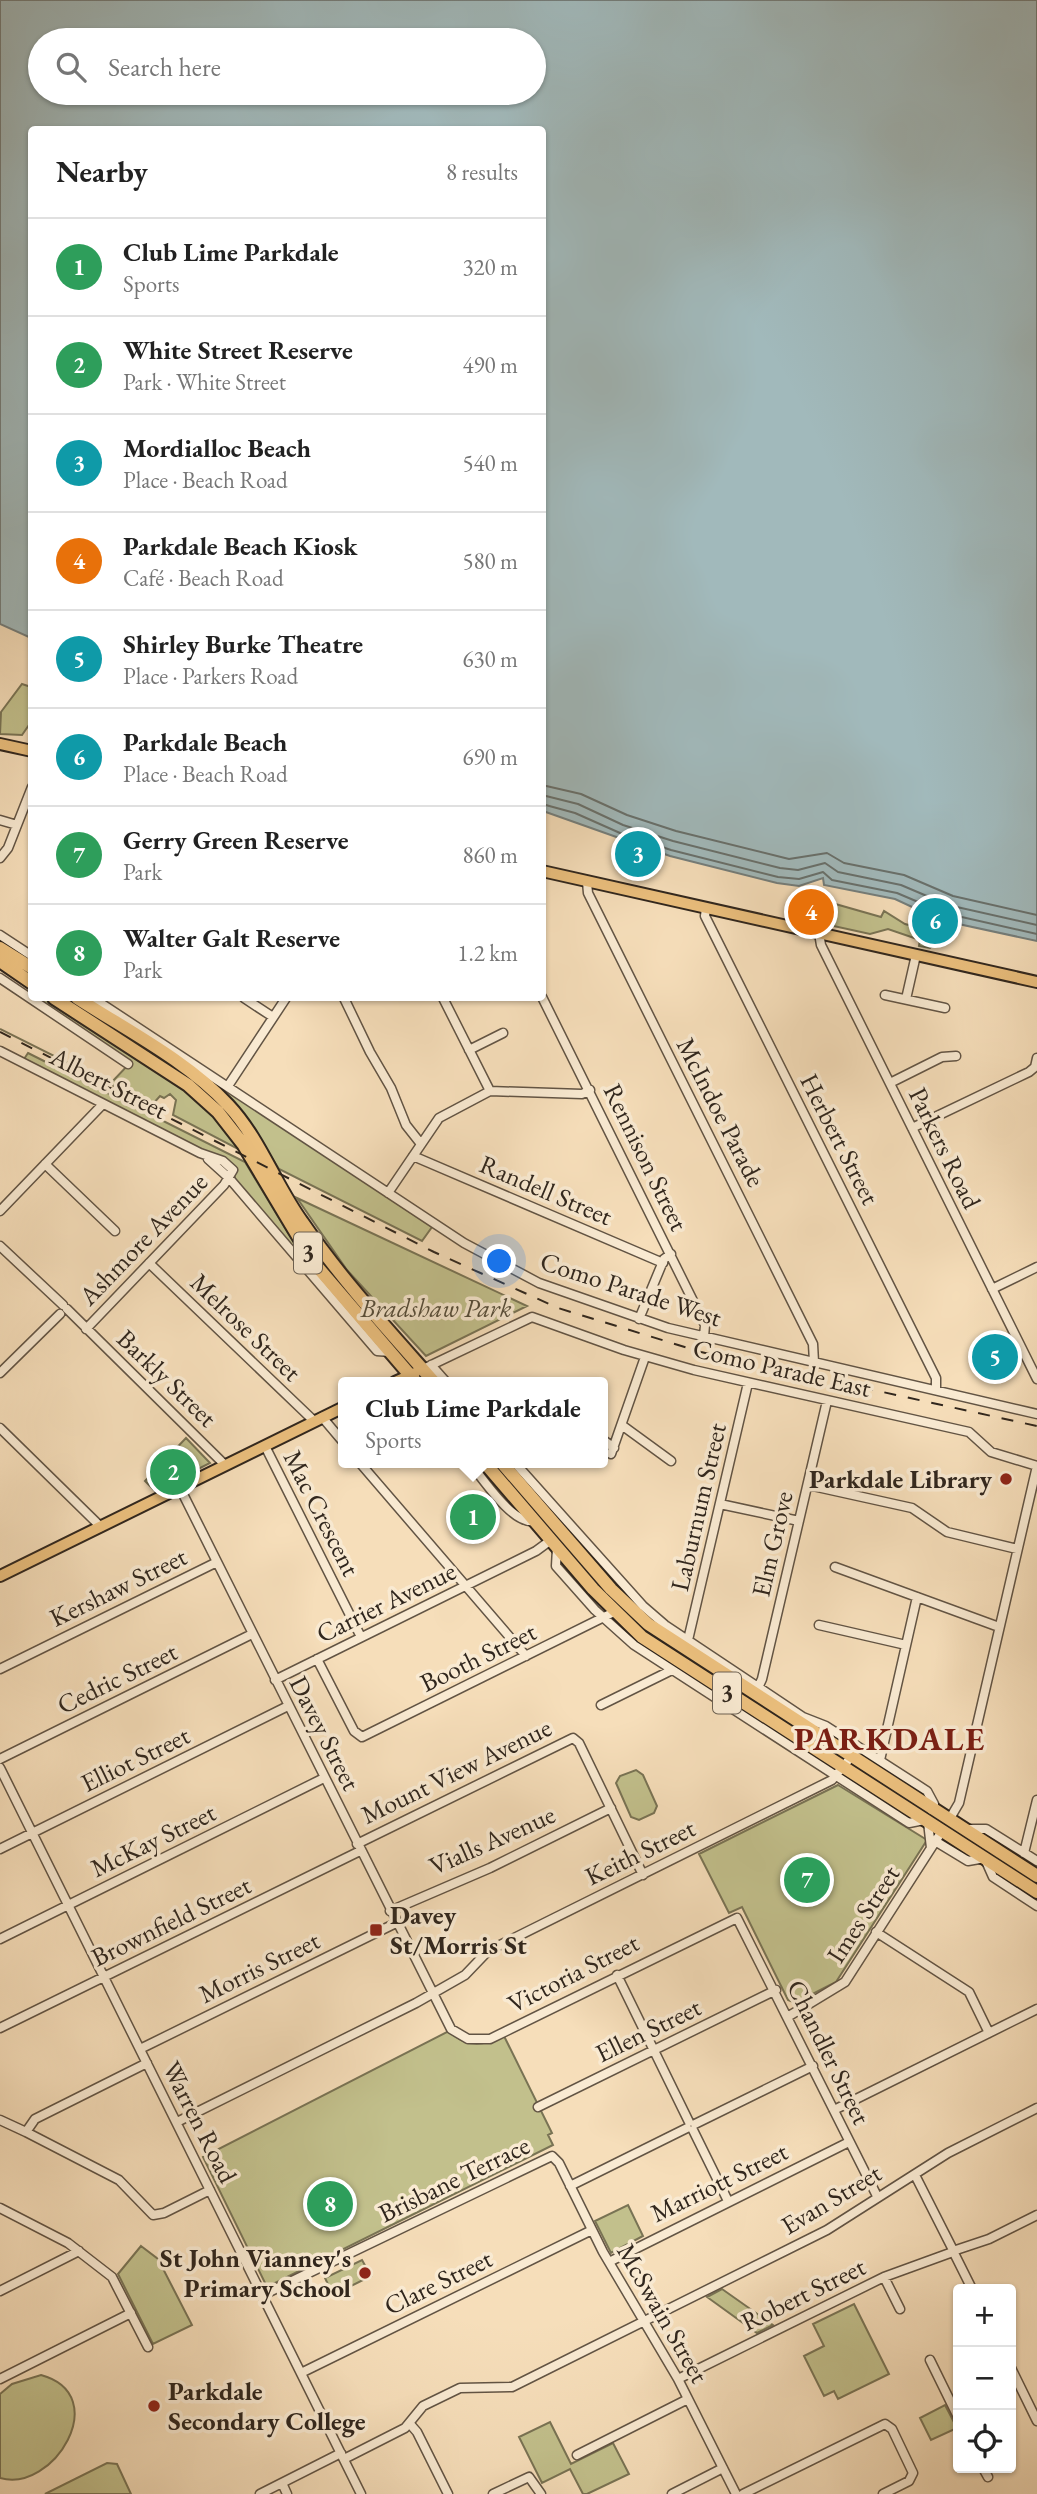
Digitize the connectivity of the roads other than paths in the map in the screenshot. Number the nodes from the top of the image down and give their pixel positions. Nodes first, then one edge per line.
1 (0, 744) edge
2 (28, 750) edge
3 (28, 798) edge
4 (0, 820) edge
5 (17, 825) junction
6 (0, 858) edge
7 (546, 872) edge
8 (587, 881) junction
9 (706, 908) junction
10 (819, 933) junction
11 (0, 935) edge
12 (0, 948) edge
13 (28, 953) edge
14 (916, 955) junction
15 (0, 961) edge
16 (28, 966) edge
17 (0, 978) edge
18 (28, 980) edge
19 (1037, 982) edge
20 (885, 995) dead end
21 (28, 997) edge
22 (906, 999) junction
23 (34, 1001) edge
24 (59, 1001) edge
25 (81, 1001) edge
26 (98, 1001) edge
27 (249, 1001) edge
28 (284, 1001) edge
29 (345, 1001) edge
30 (445, 1001) edge
31 (544, 1001) edge
32 (944, 1008) dead end
33 (273, 1017) junction
34 (503, 1032) dead end
35 (132, 1041) junction
36 (470, 1050) junction
37 (0, 1051) edge
38 (956, 1056) dead end
39 (1037, 1058) edge
40 (128, 1064) dead end
41 (890, 1083) junction
42 (228, 1086) junction
43 (203, 1090) junction
44 (590, 1090) junction
45 (490, 1091) junction
46 (103, 1104) junction
47 (912, 1128) junction
48 (421, 1144) junction
49 (413, 1156) junction
50 (45, 1164) junction
51 (229, 1178) junction
52 (388, 1193) junction
53 (0, 1211) edge
54 (115, 1231) dead end
55 (3, 1249) edge
56 (671, 1254) junction
57 (0, 1260) edge
58 (149, 1263) junction
59 (663, 1264) junction
60 (1037, 1267) edge
61 (311, 1273) junction
62 (331, 1283) junction
63 (992, 1289) junction
64 (62, 1310) junction
65 (639, 1319) junction
66 (86, 1329) junction
67 (705, 1337) junction
68 (393, 1355) junction
69 (645, 1356) junction
70 (814, 1362) junction
71 (427, 1367) junction
72 (0, 1373) edge
73 (395, 1377) edge
74 (411, 1377) edge
75 (415, 1377) edge
76 (432, 1377) edge
77 (440, 1377) edge
78 (1037, 1380) edge
79 (748, 1383) junction
80 (936, 1390) junction
81 (827, 1401) junction
82 (338, 1410) edge
83 (1037, 1412) edge
84 (318, 1419) junction
85 (623, 1426) junction
86 (0, 1428) edge
87 (338, 1437) edge
88 (608, 1445) edge
89 (265, 1446) junction
90 (1016, 1458) junction
91 (1037, 1460) edge
92 (671, 1461) dead end
93 (225, 1465) junction
94 (1037, 1466) edge
95 (364, 1468) edge
96 (474, 1468) edge
97 (489, 1468) edge
98 (506, 1468) edge
99 (518, 1468) edge
100 (808, 1485) junction
101 (180, 1488) junction
102 (720, 1504) junction
103 (551, 1520) junction
104 (534, 1521) junction
105 (799, 1521) junction
106 (101, 1527) junction
107 (568, 1532) junction
108 (554, 1544) junction
109 (1017, 1549) junction
110 (567, 1560) junction
111 (216, 1562) junction
112 (835, 1567) dead end
113 (0, 1576) edge
114 (465, 1586) junction
115 (917, 1597) junction
116 (609, 1615) junction
117 (819, 1625) dead end
118 (999, 1627) junction
119 (252, 1634) junction
120 (361, 1637) junction
121 (688, 1640) junction
122 (906, 1645) junction
123 (526, 1656) junction
124 (317, 1659) junction
125 (0, 1669) edge
126 (672, 1671) junction
127 (275, 1680) junction
128 (757, 1690) junction
129 (601, 1705) dead end
130 (288, 1706) junction
131 (0, 1759) edge
132 (880, 1760) junction
133 (844, 1767) junction
134 (0, 1768) edge
135 (324, 1779) junction
136 (1037, 1800) edge
137 (611, 1808) junction
138 (928, 1817) junction
139 (963, 1829) junction
140 (32, 1833) junction
141 (939, 1835) junction
142 (359, 1847) junction
143 (0, 1849) edge
144 (1024, 1853) junction
145 (985, 1858) junction
146 (1037, 1861) edge
147 (643, 1875) junction
148 (1037, 1876) edge
149 (1037, 1892) edge
150 (68, 1905) junction
151 (1037, 1906) edge
152 (390, 1910) junction
153 (396, 1923) junction
154 (744, 1926) joint
155 (876, 1932) junction
156 (0, 1939) edge
157 (617, 1975) junction
158 (104, 1977) junction
159 (776, 1990) junction
160 (432, 1994) junction
161 (1037, 2009) edge
162 (787, 2014) junction
163 (0, 2028) edge
164 (989, 2033) junction
165 (140, 2049) junction
166 (654, 2051) junction
167 (147, 2063) junction
168 (813, 2066) junction
169 (538, 2107) dead end
170 (1037, 2108) edge
171 (834, 2110) junction
172 (0, 2120) edge
173 (177, 2122) junction
174 (691, 2126) junction
175 (26, 2132) junction
176 (849, 2142) junction
177 (550, 2156) joint
178 (915, 2175) junction
179 (570, 2186) junction
180 (210, 2190) junction
181 (877, 2196) junction
182 (728, 2201) junction
183 (0, 2208) edge
184 (1037, 2215) edge
185 (592, 2230) junction
186 (79, 2251) junction
187 (953, 2251) junction
188 (609, 2262) junction
189 (884, 2277) junction
190 (970, 2284) edge
191 (0, 2291) edge
192 (263, 2295) junction
193 (900, 2309) dead end
194 (131, 2313) junction
195 (643, 2321) junction
196 (148, 2347) dead end
197 (930, 2360) dead end
198 (301, 2373) junction
199 (0, 2379) edge
200 (678, 2379) junction
201 (1016, 2382) edge
202 (688, 2399) junction
203 (953, 2401) edge
204 (1037, 2421) edge
205 (410, 2424) junction
206 (577, 2455) dead end
207 (342, 2456) junction
208 (723, 2468) junction
209 (986, 2473) edge
210 (988, 2477) dead end
211 (282, 2483) junction
212 (260, 2494) edge
213 (287, 2494) edge
214 (361, 2494) edge
215 (448, 2494) edge
216 (493, 2494) edge
217 (541, 2494) edge
218 (672, 2494) edge
219 (736, 2494) edge
220 (743, 2494) edge
221 (883, 2494) edge

1 - 2 main road
3 - 5 street
4 - 5 street
5 - 6 street
7 - 8 main road
8 - 9 main road
8 - 70 street, McIndoe Parade
9 - 10 main road
9 - 80 street, Herbert Street
10 - 14 main road
10 - 41 street, Parkers Road
11 - 13 street
12 - 16 highway
14 - 19 main road
14 - 22 street
15 - 18 highway
17 - 21 street
20 - 22 street
22 - 32 street
23 - 40 street
24 - 35 highway, 3
25 - 35 highway, 3
26 - 42 street, Como Parade West
27 - 33 street
28 - 33 street
29 - 48 street
30 - 36 street
31 - 44 street, Rennison Street
33 - 42 street
34 - 36 street
35 - 43 highway, 3
36 - 45 street
37 - 46 street, Albert Street
38 - 41 street
39 - 47 street
41 - 47 street, Parkers Road
42 - 52 street, Como Parade West
43 - 62 highway, 3
43 - 71 highway, 3
44 - 45 street
44 - 56 street, Rennison Street
45 - 48 street
46 - 50 street
46 - 51 street, Albert Street
47 - 63 street, Parkers Road
48 - 49 street
49 - 52 street
49 - 59 street, Randell Street
50 - 53 street
50 - 54 street
51 - 58 street, Ashmore Avenue
51 - 61 street, Albert Street
52 - 65 street, Como Parade West
55 - 57 street
55 - 64 street, Barkly Street
56 - 59 street
56 - 67 street, Rennison Street
58 - 66 street, Ashmore Avenue
58 - 84 street, Melrose Street
59 - 65 street
60 - 63 street
61 - 62 street
61 - 68 street, Albert Street
62 - 68 highway, 3
63 - 78 street, Parkers Road
64 - 66 street, Barkly Street
64 - 72 street
65 - 67 street, Como Parade West
66 - 93 street, Barkly Street
67 - 70 street, Como Parade West
68 - 73 main road
68 - 74 highway, 3
69 - 71 street, Como Parade East
69 - 79 street, Como Parade East
69 - 85 street
70 - 80 street, Como Parade West
71 - 75 main road
71 - 76 highway, 3
71 - 77 street
79 - 81 street, Como Parade East
79 - 102 street, Laburnum Street
80 - 83 street, Como Parade West
81 - 90 street, Como Parade East
81 - 100 street, Elm Grove
82 - 84 main road
84 - 87 street, Melrose Street
84 - 89 main road
85 - 88 street
85 - 92 street
86 - 106 street
89 - 93 main road
89 - 120 street, Mac Crescent
90 - 91 street, Como Parade East
90 - 94 street, Como Parade East
93 - 101 main road
94 - 109 street
95 - 114 street
96 - 104 street
97 - 104 highway, 3
98 - 103 highway, 3
99 - 107 street
100 - 105 street, Elm Grove
100 - 109 street
101 - 106 main road
101 - 111 street, Davey Street
102 - 105 street
102 - 121 street, Laburnum Street
103 - 107 highway, 3
103 - 108 highway
104 - 108 highway, 3
105 - 128 street, Elm Grove
106 - 113 main road
107 - 110 highway
107 - 121 street
107 - 128 highway, 3
108 - 110 highway, 3
108 - 114 street, Carrier Avenue
108 - 116 street
109 - 118 street
110 - 116 highway, 3
111 - 119 street, Davey Street
111 - 125 street, Kershaw Street
112 - 115 street
114 - 120 street, Carrier Avenue
114 - 123 street
115 - 118 street
115 - 122 street
116 - 123 street, Booth Street
116 - 126 street
116 - 133 highway, 3
117 - 122 street
118 - 141 street
119 - 127 street, Davey Street
119 - 131 street, Cedric Street
120 - 124 street, Carrier Avenue
121 - 128 street
122 - 132 street
123 - 124 street, Booth Street
124 - 127 street, Carrier Avenue
126 - 129 street
126 - 133 street
127 - 130 street, Davey Street
128 - 132 street
128 - 133 highway, 3
130 - 135 street, Davey Street
130 - 140 street, Elliot Street
132 - 138 street
133 - 138 highway, 3
133 - 138 street
133 - 147 street, Keith Street
134 - 140 street, Warren Road
135 - 142 street, Davey Street
135 - 150 street, McKay Street
136 - 144 street
137 - 142 street, Mount View Avenue
137 - 147 street
137 - 152 street, Vialls Avenue
138 - 141 highway, 3
138 - 141 street
139 - 141 highway, 3
139 - 144 street
139 - 148 highway, 3
140 - 143 street, Elliot Street
140 - 150 street, Warren Road
141 - 145 highway, 3
141 - 155 street, Imes Street
142 - 152 street, Davey Street
142 - 158 street, Brownfield Street
144 - 146 street
145 - 149 highway, 3
145 - 151 street
147 - 160 street, Keith Street
150 - 156 street, McKay Street
150 - 158 street, Warren Road
152 - 153 street, Davey Street
153 - 160 street, Davey Street
153 - 165 street, Morris Street
154 - 157 street, Victoria Street
154 - 159 street, Chandler Street
155 - 162 street, Imes Street
155 - 164 street
157 - 160 street, Victoria Street
157 - 166 street
158 - 163 street, Brownfield Street
158 - 165 street, Warren Road
159 - 162 street, Chandler Street
159 - 166 street, Ellen Street
160 - 173 street, Keith Street
161 - 164 street
162 - 168 street, Chandler Street
164 - 171 street
165 - 167 street, Warren Road
166 - 169 street, Ellen Street
166 - 174 street
167 - 173 street, Warren Road
167 - 175 street
168 - 171 street, Chandler Street
168 - 174 street
170 - 178 street, Evan Street
171 - 176 street, Chandler Street
172 - 175 street
173 - 180 street, Warren Road
174 - 179 street
174 - 182 street
175 - 180 street
176 - 181 street, Chandler Street
176 - 182 street, Marriott Street
177 - 179 street, McSwain Street
177 - 192 street, Brisbane Terrace
178 - 181 street, Evan Street
178 - 187 street
179 - 185 street, McSwain Street
180 - 192 street, Warren Road
181 - 195 street, Evan Street
182 - 188 street, Marriott Street
183 - 186 street
184 - 187 street, Robert Street
185 - 188 street, McSwain Street
185 - 198 street, Clare Street
186 - 191 street
186 - 194 street
187 - 189 street, Robert Street
187 - 190 street
188 - 195 street, McSwain Street
189 - 193 street
189 - 200 street, Robert Street
192 - 198 street, Warren Road
194 - 196 street
194 - 199 street
195 - 200 street, McSwain Street
195 - 205 street, Evan Street
197 - 203 street
198 - 207 street, Warren Road
200 - 202 street, McSwain Street
201 - 204 street
202 - 206 street
202 - 208 street, McSwain Street
205 - 207 street, Evan Street
205 - 215 street
207 - 211 street, Evan Street
207 - 214 street, Warren Road
208 - 218 street
208 - 219 street, McSwain Street
209 - 210 street
211 - 212 street, Evan Street
211 - 213 street
216 - 217 street
220 - 221 street

